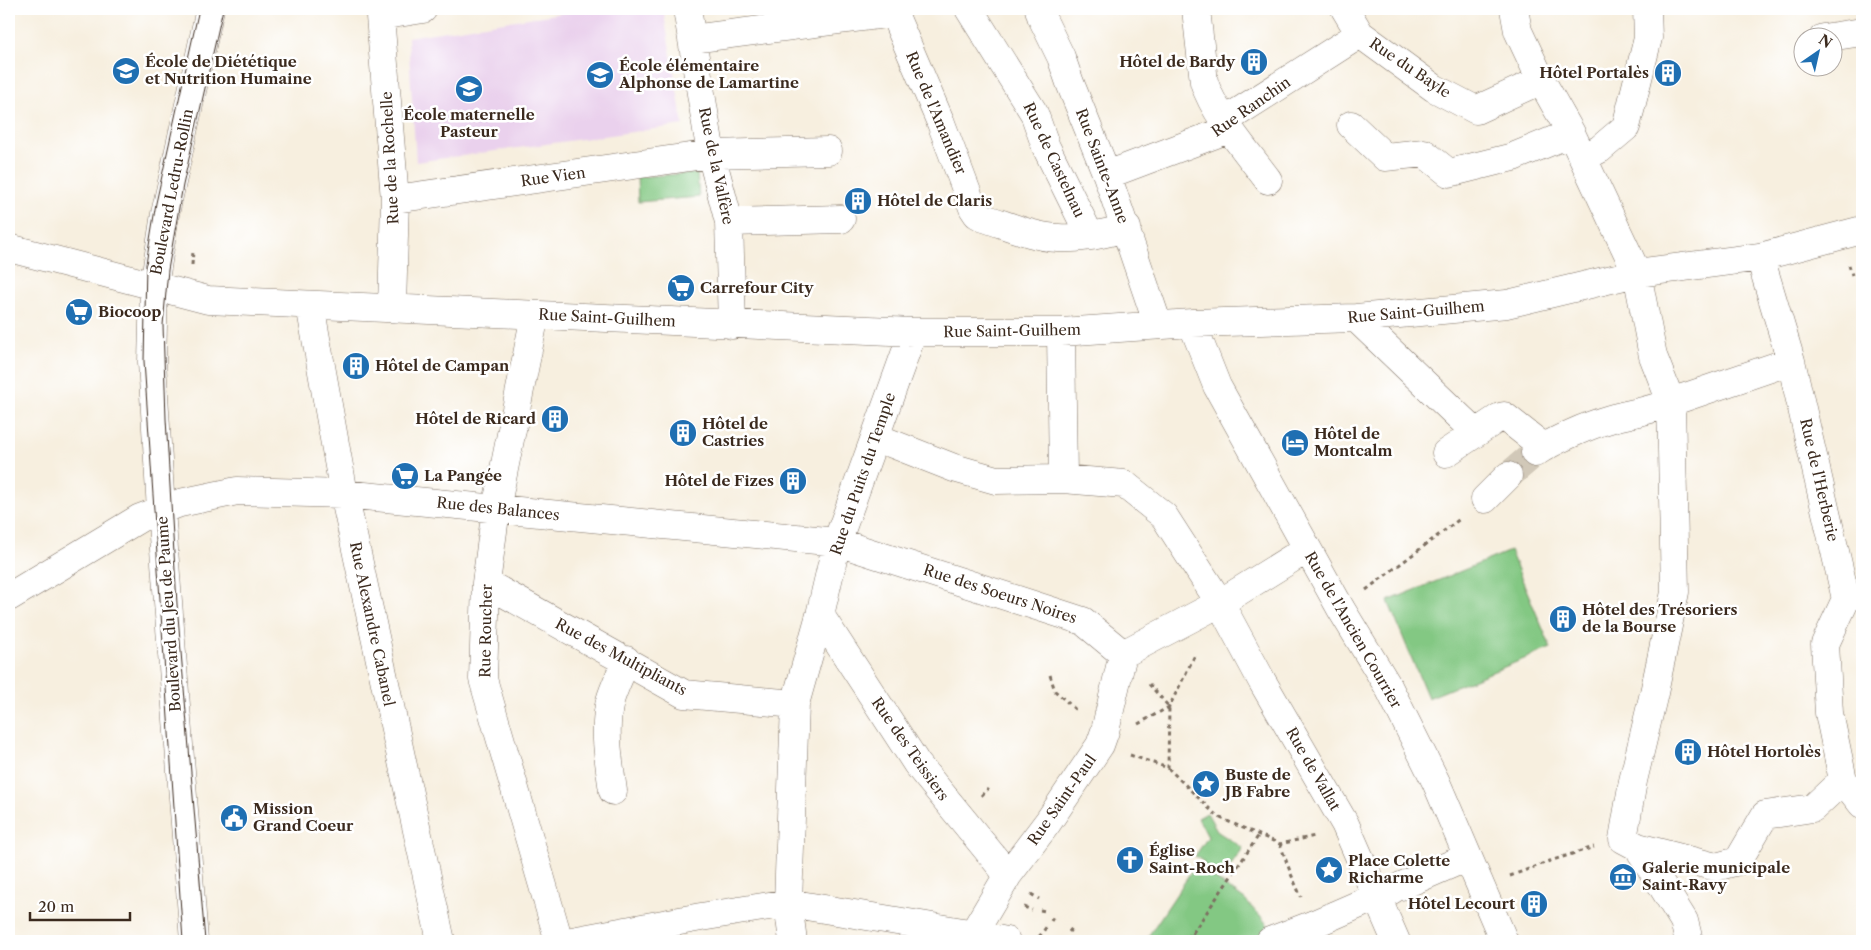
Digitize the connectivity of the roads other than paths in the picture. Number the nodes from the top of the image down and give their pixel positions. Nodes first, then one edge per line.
1 (210, 9) edge
2 (423, 9) edge
3 (687, 9) edge
4 (969, 9) edge
5 (1039, 9) edge
6 (1196, 9) edge
7 (1345, 9) edge
8 (1514, 9) edge
9 (1647, 9) edge
10 (893, 11) edge
11 (380, 12) edge
12 (1862, 32) edge
13 (1360, 34) junction
14 (1844, 35) edge
15 (692, 39) junction
16 (1541, 80) junction
17 (1226, 123) junction
18 (1351, 125) dead end
19 (1571, 133) junction
20 (828, 151) dead end
21 (711, 154) junction
22 (1583, 158) junction
23 (1107, 175) junction
24 (1268, 180) dead end
25 (395, 199) junction
26 (841, 219) dead end
27 (729, 222) junction
28 (1127, 228) junction
29 (1862, 230) edge
30 (1090, 236) junction
31 (9, 248) edge
32 (1760, 257) junction
33 (1636, 273) junction
34 (146, 285) junction
35 (310, 305) junction
36 (392, 308) junction
37 (535, 315) junction
38 (1356, 318) junction
39 (1192, 323) junction
40 (732, 325) junction
41 (1158, 325) junction
42 (913, 332) junction
43 (1061, 332) junction
44 (1791, 361) junction
45 (1671, 402) junction
46 (1476, 433) junction
47 (875, 437) junction
48 (1446, 453) dead end
49 (1508, 476) tunnel mouth
50 (1063, 479) junction
51 (344, 494) junction
52 (1485, 499) road end
53 (496, 509) junction
54 (161, 510) junction
55 (836, 542) junction
56 (1307, 549) junction
57 (486, 583) junction
58 (9, 597) edge
59 (1854, 597) edge
60 (1220, 603) junction
61 (820, 616) junction
62 (1123, 654) junction
63 (626, 660) junction
64 (795, 704) junction
65 (1843, 780) junction
66 (613, 792) dead end
67 (1862, 804) edge
68 (1630, 843) junction
69 (1468, 857) junction
70 (1008, 875) junction
71 (1390, 891) junction
72 (788, 903) junction
73 (973, 934) junction
74 (194, 941) edge
75 (441, 941) edge
76 (559, 941) edge
77 (572, 941) edge
78 (793, 941) edge
79 (1006, 941) edge
80 (1270, 941) edge
81 (1396, 941) edge
82 (1504, 941) edge
83 (1689, 941) edge

1 - 34 street, Boulevard Ledru-Rollin
2 - 11 street
3 - 15 street, Rue de la Valfère
4 - 30 street, Rue de Castelnau
5 - 23 street, Rue Sainte-Anne
6 - 17 street
7 - 13 street, Rue du Bayle
8 - 16 street
9 - 22 street
10 - 15 street
10 - 30 street, Rue de l'Amandier
11 - 25 street, Rue de la Rochelle
12 - 14 street
13 - 16 street, Rue du Bayle
13 - 17 street, Rue Ranchin
15 - 21 street, Rue de la Valfère
16 - 19 street
17 - 23 street, Rue Ranchin
17 - 24 street
18 - 19 street
19 - 22 street
20 - 21 street, Rue Vien
21 - 25 street, Rue Vien
21 - 27 street, Rue de la Valfère
22 - 33 street
23 - 28 street, Rue Sainte-Anne
25 - 36 street, Rue de la Rochelle
26 - 27 street
27 - 40 street, Rue de la Valfère
28 - 30 street, Rue de l'Amandier
28 - 41 street, Rue Sainte-Anne
29 - 32 street, Rue Saint-Guilhem
31 - 34 street, Rue Saint-Guilhem
32 - 33 street, Rue Saint-Guilhem
32 - 44 street, Rue de l'Herberie
33 - 38 street, Rue Saint-Guilhem
33 - 45 street
34 - 35 street, Rue Saint-Guilhem
34 - 54 street, Boulevard du Jeu de Paume
35 - 36 street, Rue Saint-Guilhem
35 - 51 street, Rue Alexandre Cabanel
36 - 37 street, Rue Saint-Guilhem
37 - 40 street, Rue Saint-Guilhem
37 - 53 street, Rue Roucher
38 - 39 street, Rue Saint-Guilhem
38 - 46 street
39 - 41 street, Rue Saint-Guilhem
39 - 56 street, Rue de l'Ancien Courrier
40 - 42 street, Rue Saint-Guilhem
41 - 43 street, Rue Saint-Guilhem
42 - 43 street, Rue Saint-Guilhem
42 - 47 street, Rue du Puits du Temple
43 - 50 street
44 - 45 street
44 - 59 street, Rue de l'Herberie
45 - 46 street
45 - 68 street
46 - 48 street
47 - 50 street, Rue de Vallat
47 - 55 street, Rue du Puits du Temple
49 - 52 street
50 - 60 street, Rue de Vallat
51 - 53 street, Rue des Balances
51 - 54 street, Rue des Balances
51 - 75 street, Rue Alexandre Cabanel
53 - 55 street, Rue des Balances
53 - 57 street, Rue Roucher
54 - 58 street, Rue des Balances
54 - 74 street, Boulevard du Jeu de Paume
55 - 61 street, Rue du Puits du Temple
55 - 62 street, Rue des Soeurs Noires
56 - 60 street
56 - 69 street, Rue de l'Ancien Courrier
57 - 63 street, Rue des Multipliants
57 - 76 street, Rue Roucher
59 - 65 street
60 - 62 street
60 - 71 street, Rue de Vallat
61 - 64 street, Rue du Puits du Temple
61 - 70 street, Rue des Teissiers
62 - 70 street, Rue Saint-Paul
63 - 64 street, Rue des Multipliants
63 - 66 street
64 - 72 street, Rue du Puits du Temple
65 - 67 street
65 - 68 street
68 - 83 street
69 - 71 street
69 - 82 street, Rue de l'Ancien Courrier
70 - 73 street, Rue Saint-Paul
71 - 80 street
71 - 81 street, Rue de Vallat
72 - 73 street
72 - 77 street
72 - 78 street, Rue du Puits du Temple
73 - 79 street

